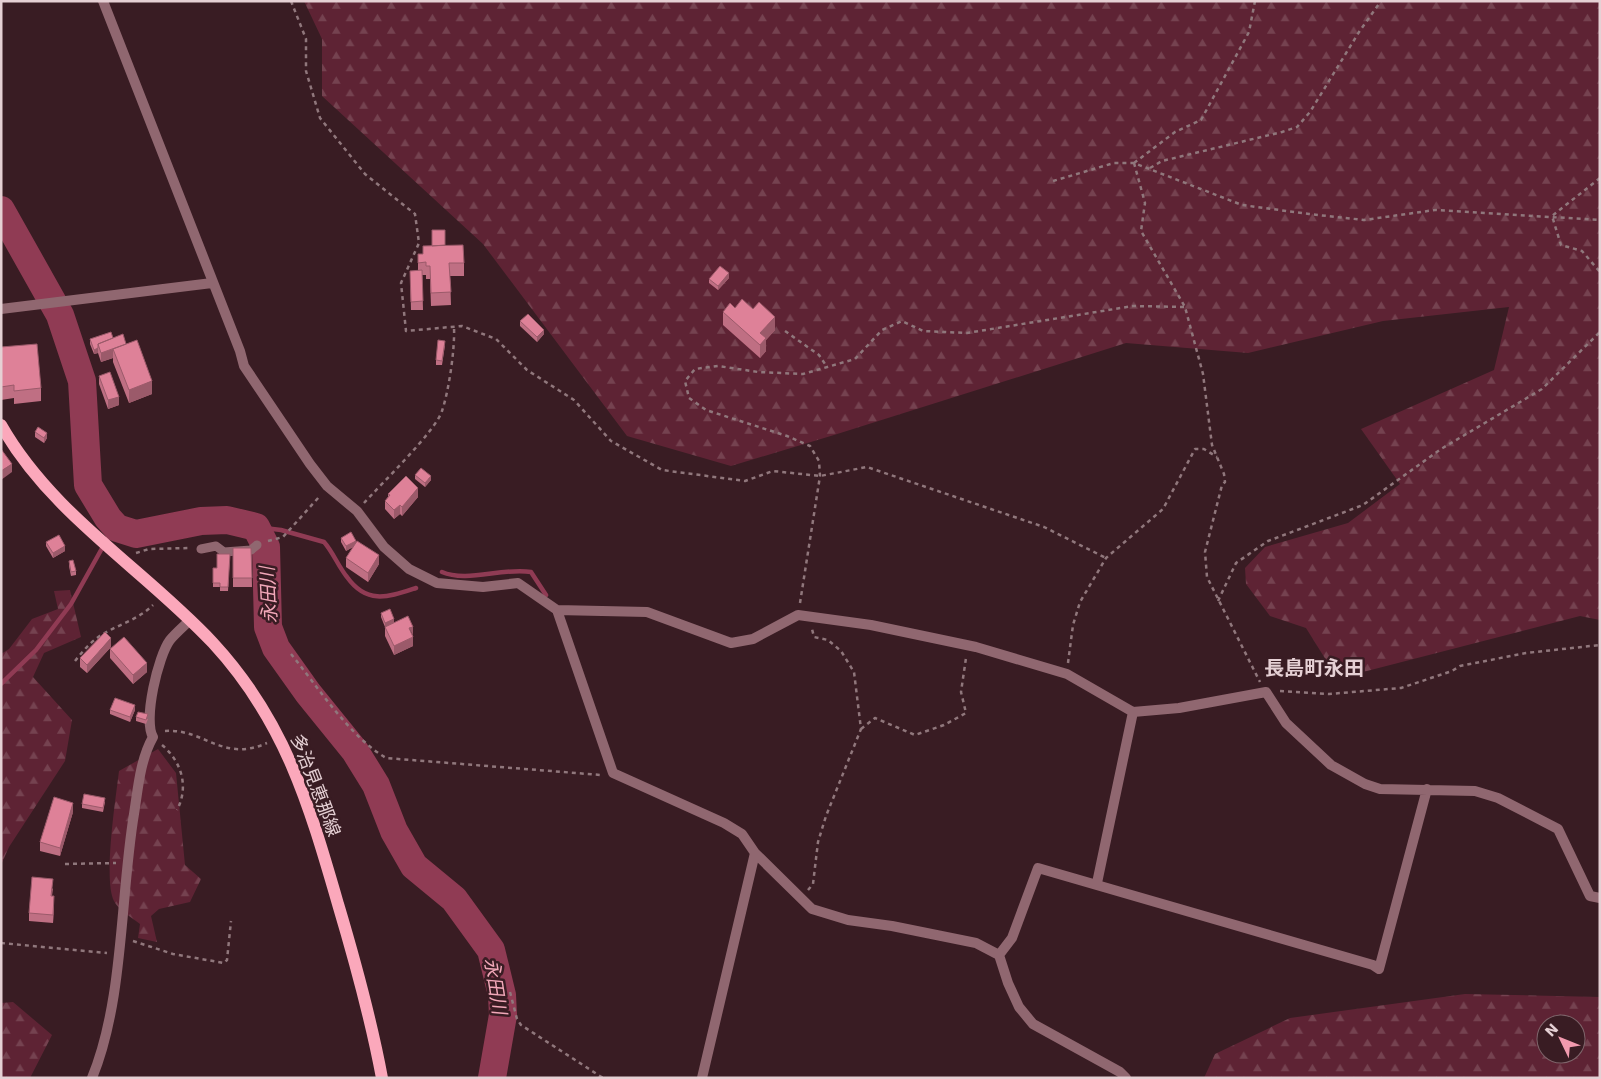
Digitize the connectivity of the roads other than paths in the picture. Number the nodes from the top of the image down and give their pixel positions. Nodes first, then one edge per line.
1 (103, 1) edge
2 (212, 283) junction
3 (1, 309) edge
4 (2, 428) edge
5 (257, 545) dead end
6 (201, 549) road end
7 (557, 610) junction
8 (190, 621) junction
9 (1133, 712) junction
10 (1427, 789) junction
11 (755, 853) junction
12 (1097, 883) junction
13 (1600, 898) edge
14 (1000, 955) junction
15 (92, 1078) edge
16 (382, 1078) edge
17 (702, 1078) edge
18 (1126, 1078) edge

1 - 2 street
2 - 3 street
2 - 7 street
4 - 8 main road, 多治見恵那線
5 - 6 lane
7 - 9 street
7 - 11 street
8 - 15 street
8 - 16 main road, 多治見恵那線
9 - 10 street
9 - 12 street
10 - 12 street
10 - 13 street
11 - 14 street
11 - 17 street
12 - 14 street
14 - 18 street

